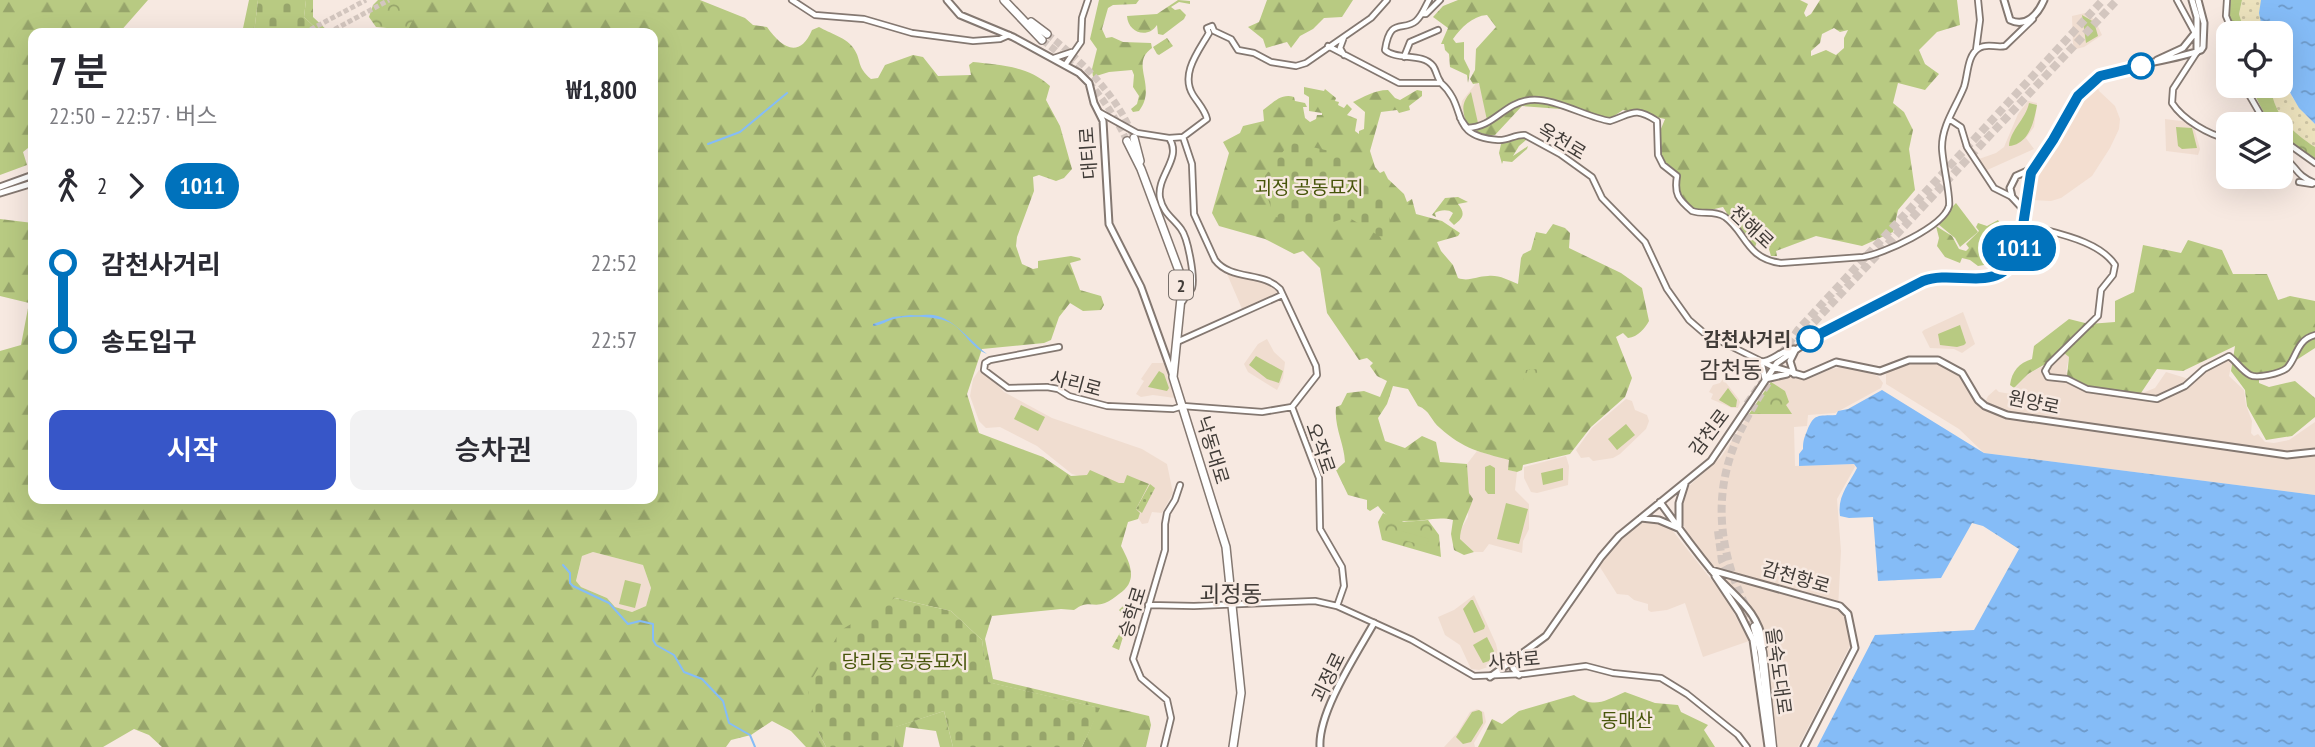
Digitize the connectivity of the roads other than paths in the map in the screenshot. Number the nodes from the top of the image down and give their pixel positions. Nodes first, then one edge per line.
1 (792, 0) edge
2 (947, 0) edge
3 (1006, 0) edge
4 (1088, 0) edge
5 (1389, 0) edge
6 (1429, 0) edge
7 (1440, 0) edge
8 (1978, 0) edge
9 (2004, 0) edge
10 (2044, 0) edge
11 (2177, 0) edge
12 (2195, 0) edge
13 (2227, 0) edge
14 (1422, 13) junction
15 (2035, 15) junction
16 (2228, 21) edge
17 (1438, 30) dead end
18 (1001, 32) junction
19 (2195, 33) junction
20 (1009, 35) junction
21 (1045, 37) tunnel mouth
22 (1344, 37) junction
23 (980, 40) junction
24 (1329, 49) junction
25 (1975, 50) junction
26 (2197, 51) junction
27 (1072, 53) junction
28 (1345, 56) junction
29 (1405, 57) junction
30 (1051, 58) junction
31 (2154, 62) junction
32 (1065, 65) junction
33 (1072, 69) junction
34 (1437, 76) junction
35 (1433, 82) junction
36 (1441, 83) junction
37 (1099, 111) junction
38 (1460, 118) junction
39 (1949, 119) junction
40 (1180, 137) junction
41 (2216, 137) edge
42 (1169, 138) junction
43 (1131, 139) tunnel mouth
44 (2293, 147) edge
45 (2315, 163) edge
46 (2293, 167) edge
47 (2034, 168) junction
48 (28, 177) edge
49 (2299, 182) dead end
50 (2315, 184) edge
51 (28, 185) edge
52 (0, 187) edge
53 (0, 193) edge
54 (2012, 197) junction
55 (2025, 211) junction
56 (2024, 224) junction
57 (1192, 288) junction
58 (1181, 289) junction
59 (1282, 295) junction
60 (1180, 304) junction
61 (2315, 335) edge
62 (1175, 342) junction
63 (1059, 347) dead end
64 (1796, 349) junction
65 (1761, 362) junction
66 (1773, 367) junction
67 (1794, 374) junction
68 (1172, 377) junction
69 (1765, 379) junction
70 (1183, 406) junction
71 (1292, 407) junction
72 (2315, 452) edge
73 (1685, 483) junction
74 (1180, 485) dead end
75 (1661, 502) junction
76 (1641, 518) junction
77 (1679, 529) junction
78 (1712, 572) junction
79 (1738, 577) junction
80 (1729, 588) junction
81 (1739, 597) junction
82 (1731, 602) junction
83 (1746, 604) junction
84 (1148, 605) junction
85 (1233, 605) junction
86 (1337, 606) junction
87 (1739, 611) junction
88 (1374, 623) junction
89 (1754, 627) tunnel mouth
90 (1513, 660) junction
91 (1519, 675) junction
92 (1490, 677) junction
93 (1164, 747) edge
94 (1233, 747) edge
95 (1320, 747) edge
96 (1747, 747) edge
97 (1770, 747) edge
98 (1804, 747) edge

1 - 23 street
2 - 18 main road, 대티로
3 - 21 main road
4 - 27 street
5 - 22 street
5 - 24 street
6 - 14 street
7 - 14 street
8 - 25 street, 천해로
9 - 15 main road
10 - 15 main road
11 - 19 street
12 - 19 main road
12 - 26 main road
13 - 16 street
14 - 29 street
15 - 25 street
17 - 29 street
18 - 20 main road, 대티로
18 - 23 street
19 - 26 main road
19 - 31 main road, 감천로
20 - 23 street
20 - 30 main road, 대티로
22 - 24 street
22 - 28 street
24 - 28 street
24 - 40 street
25 - 39 street, 천해로
26 - 31 main road, 감천로
26 - 41 street
27 - 30 street
27 - 32 street
27 - 33 street
28 - 35 street
29 - 34 street
30 - 32 main road, 대티로
31 - 47 main road, 감천로
32 - 33 main road, 대티로
33 - 37 main road, 대티로
34 - 35 street
34 - 36 street, 옥천로
35 - 36 street
36 - 38 street, 옥천로
37 - 42 street
37 - 68 main road, 대티로
38 - 39 street, 천해로
38 - 65 street, 옥천로
39 - 54 street
40 - 42 street
40 - 59 street
42 - 57 street
43 - 58 main road, 낙동대로 / 2
44 - 45 street
46 - 50 street
47 - 54 main road
47 - 55 main road, 감천로
48 - 52 main road
49 - 50 street
51 - 53 main road
54 - 55 main road
55 - 56 main road, 감천로
56 - 61 street
56 - 64 main road, 감천로
57 - 58 street
57 - 60 street
58 - 60 main road, 낙동대로 / 2
59 - 62 street
59 - 71 street, 오작로
60 - 62 main road, 낙동대로 / 2
62 - 68 main road, 낙동대로 / 2
63 - 70 street, 사리로
64 - 65 main road
64 - 66 main road, 감천로
64 - 67 main road
65 - 66 street, 옥천로
65 - 69 main road
66 - 67 main road
66 - 69 main road, 감천로
67 - 69 main road, 원양로
67 - 72 main road, 원양로
68 - 70 main road, 낙동대로 / 2
69 - 73 main road, 감천로
70 - 71 street, 사리로
70 - 85 main road, 낙동대로 / 2
71 - 86 street, 오작로
73 - 75 main road, 감천로
73 - 77 main road
74 - 84 street, 승학로
75 - 76 main road, 감천로
75 - 77 main road, 을숙도대로
76 - 77 main road
76 - 90 main road, 감천로
77 - 78 main road, 을숙도대로
78 - 79 main road, 감천항로
78 - 80 main road, 을숙도대로
78 - 82 main road, 을숙도대로
79 - 80 main road
79 - 98 main road, 감천항로
80 - 81 main road, 을숙도대로
81 - 82 main road
81 - 83 main road, 을숙도대로
82 - 87 main road, 을숙도대로
83 - 87 main road
83 - 97 main road, 을숙도대로
84 - 85 street, 사하로
84 - 93 street, 승학로
85 - 86 street, 사하로
85 - 94 main road, 낙동대로 / 2
86 - 88 street, 사하로
87 - 97 main road, 을숙도대로
88 - 92 street, 사하로
88 - 95 main road, 괴정로
89 - 97 highway
90 - 91 main road
90 - 92 main road, 감천로
91 - 92 street, 사하로
91 - 96 street, 사하로

